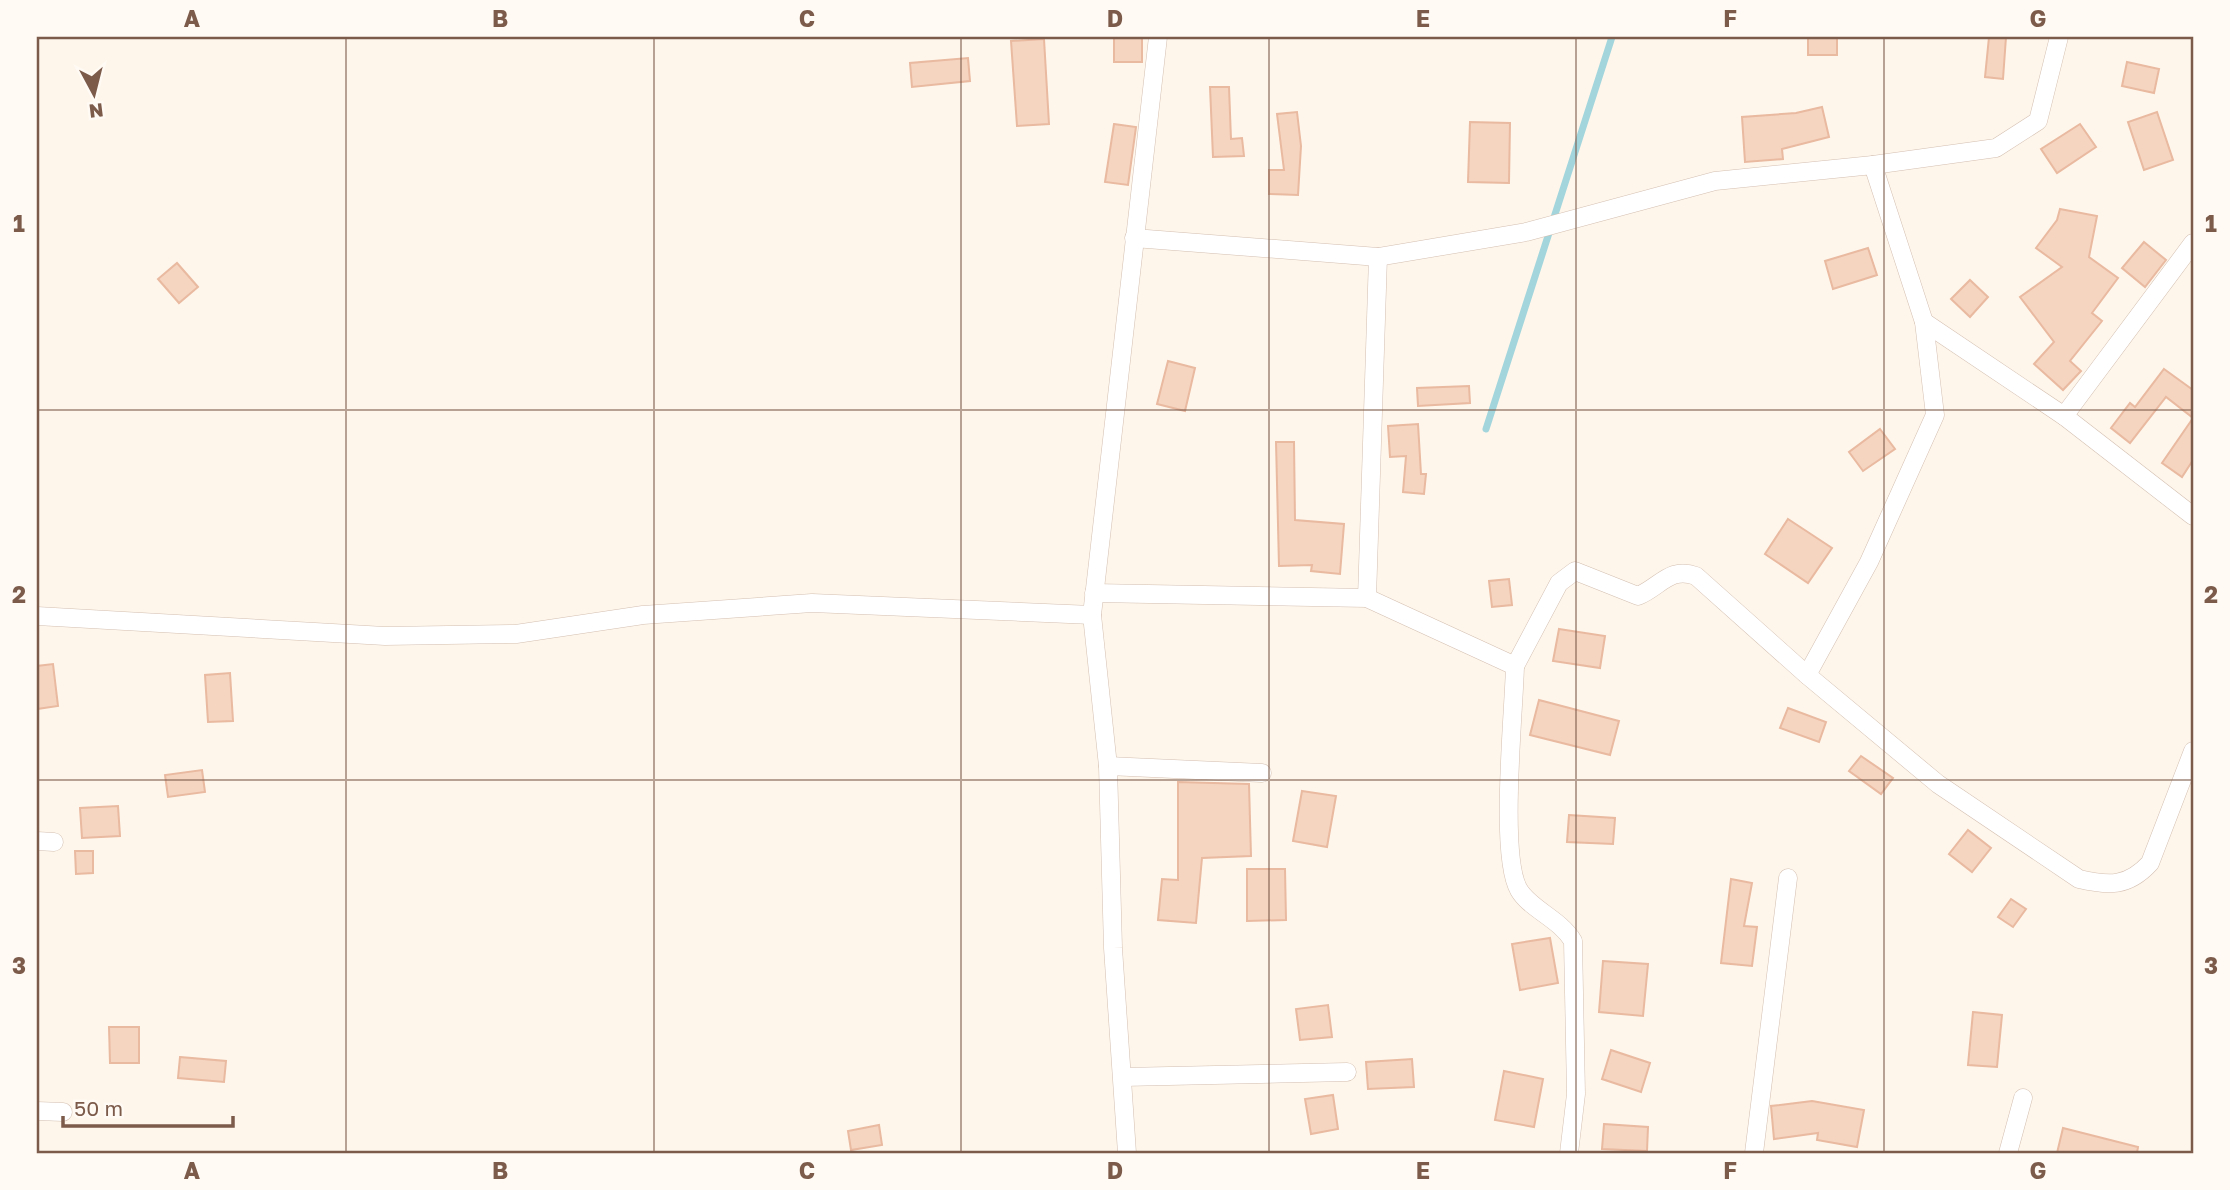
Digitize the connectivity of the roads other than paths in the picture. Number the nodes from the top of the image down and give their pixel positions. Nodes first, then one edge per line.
1 (1158, 37) edge
2 (2059, 37) edge
3 (1873, 165) junction
4 (1134, 238) junction
5 (2193, 243) edge
6 (1378, 257) junction
7 (1924, 322) junction
8 (2064, 416) junction
9 (2193, 515) edge
10 (1094, 593) junction
11 (1367, 598) junction
12 (37, 615) edge
13 (1092, 615) junction
14 (1515, 666) junction
15 (1807, 675) junction
16 (2193, 751) edge
17 (1108, 766) junction
18 (1262, 773) dead end
19 (1788, 878) dead end
20 (1348, 1072) dead end
21 (1123, 1077) junction
22 (2023, 1098) dead end
23 (37, 1111) edge
24 (63, 1112) dead end
25 (1128, 1153) edge
26 (1569, 1153) edge
27 (1754, 1153) edge
28 (2008, 1153) edge

1 - 4 street
2 - 3 street
3 - 6 street
3 - 7 street
4 - 6 street
4 - 10 street
5 - 8 street
6 - 11 street
7 - 8 street
7 - 15 street
8 - 9 street
10 - 11 street
10 - 13 street
11 - 14 street
12 - 13 street
13 - 17 street
14 - 15 street
14 - 26 street
15 - 16 street
17 - 18 street
17 - 21 street
19 - 27 street
20 - 21 street
21 - 25 street
22 - 28 street
23 - 24 street

